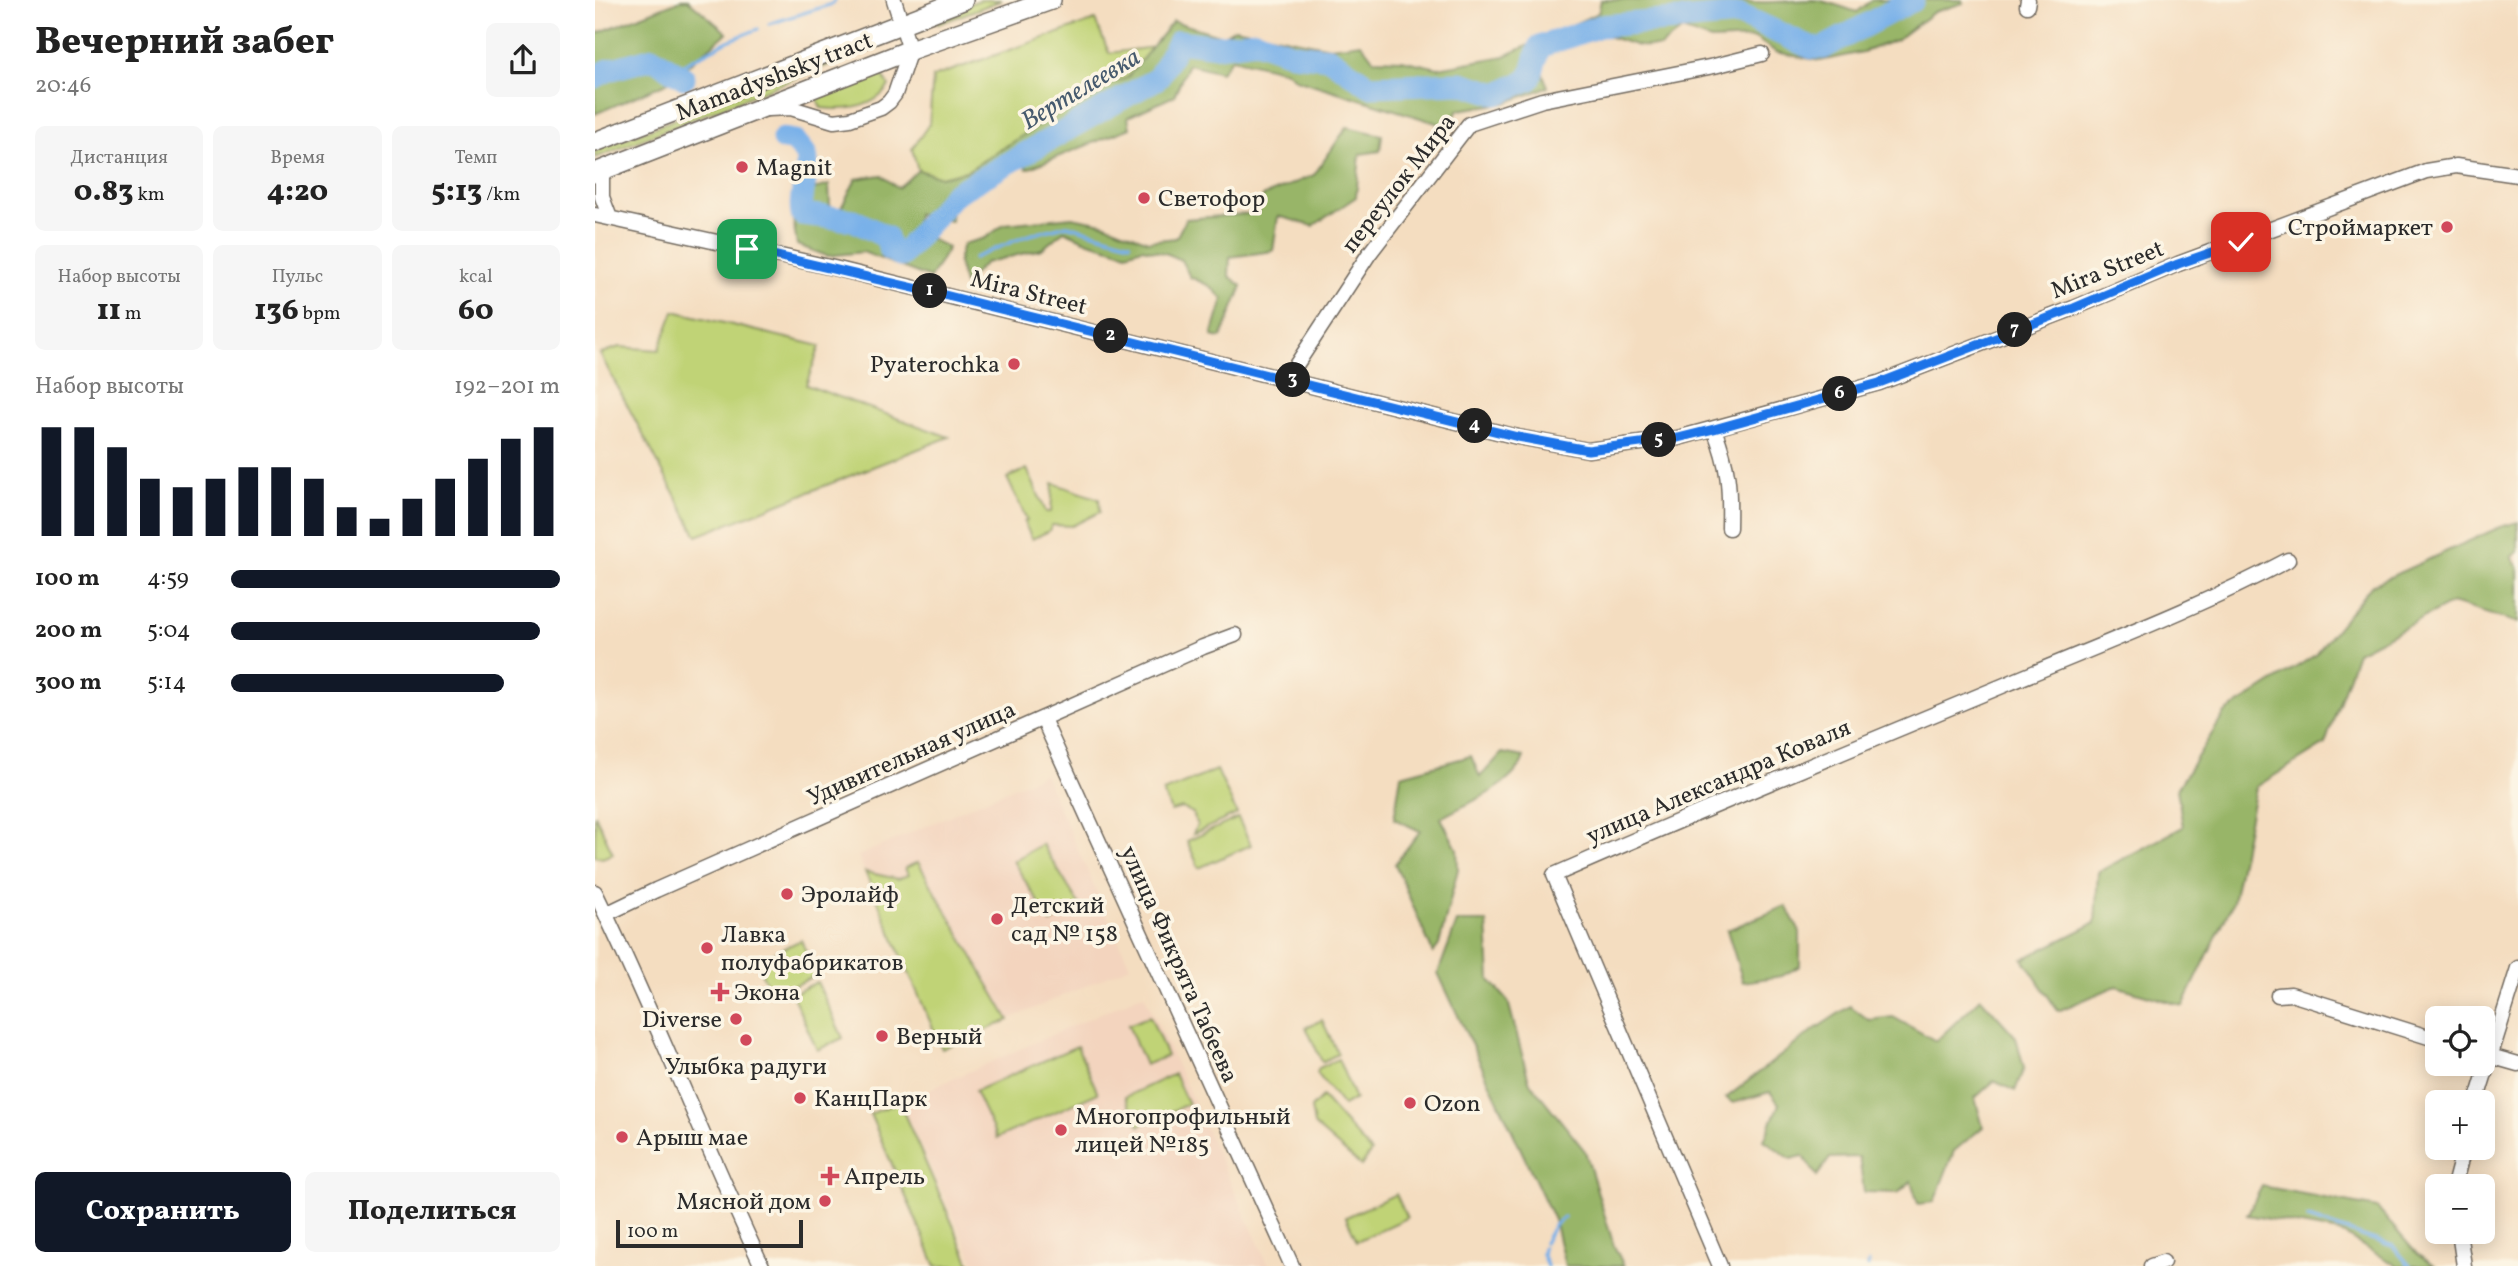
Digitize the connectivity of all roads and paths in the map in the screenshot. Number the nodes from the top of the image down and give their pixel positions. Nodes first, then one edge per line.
1 (894, 0) edge
2 (963, 0) edge
3 (1051, 0) edge
4 (901, 22) junction
5 (910, 50) junction
6 (1762, 54) dead end
7 (753, 110) junction
8 (595, 142) edge
9 (598, 172) edge
10 (2518, 174) edge
11 (602, 216) edge
12 (1287, 379) junction
13 (1714, 429) junction
14 (1730, 528) dead end
15 (2288, 560) dead end
16 (1235, 635) dead end
17 (1043, 719) junction
18 (595, 892) edge
19 (606, 914) junction
20 (2518, 968) edge
21 (2278, 995) dead end
22 (2495, 1031) edge
23 (2425, 1036) edge
24 (2495, 1058) edge
25 (2518, 1064) edge
26 (2460, 1244) edge
27 (2463, 1265) edge
28 (762, 1266) edge
29 (1291, 1266) edge
30 (1720, 1266) edge

1 - 4 street
2 - 4 main road, Mamadyshsky tract
3 - 5 main road, Mamadyshsky tract
4 - 5 street
4 - 8 main road, Mamadyshsky tract
5 - 7 main road, Mamadyshsky tract
5 - 7 street
6 - 12 street, переулок Мира
7 - 9 main road, Mamadyshsky tract
9 - 11 street, Mira Street
10 - 13 street, Mira Street
11 - 12 street, Mira Street
12 - 13 street, Mira Street
13 - 14 street
15 - 30 street, улица Александра Коваля
16 - 17 street, Удивительная улица
17 - 19 street, Удивительная улица
17 - 29 street, улица Фикрята Табеева
18 - 19 street
19 - 28 street
20 - 22 street
21 - 23 street
24 - 25 street
26 - 27 street

